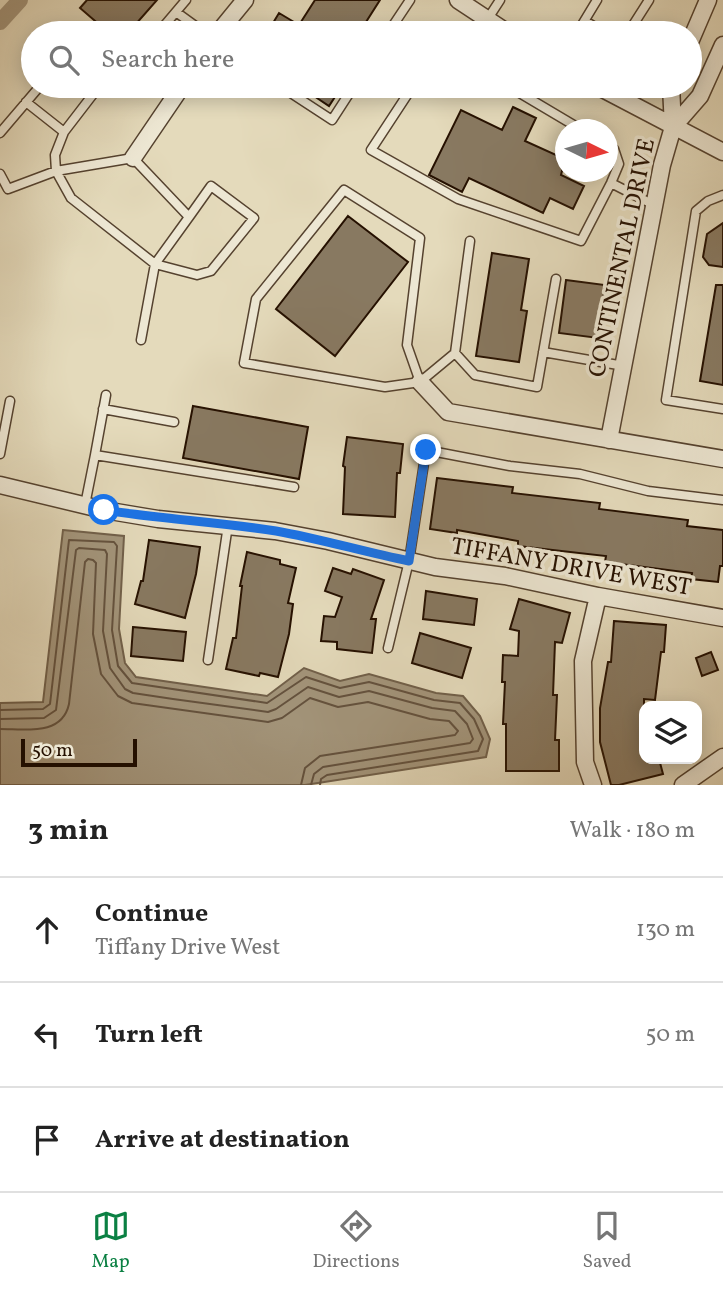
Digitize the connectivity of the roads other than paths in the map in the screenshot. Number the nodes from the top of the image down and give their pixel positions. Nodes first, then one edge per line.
1 (186, 0) edge
2 (245, 0) edge
3 (410, 0) edge
4 (458, 0) edge
5 (500, 0) edge
6 (597, 0) edge
7 (649, 0) edge
8 (708, 0) edge
9 (176, 12) junction
10 (487, 20) joint
11 (168, 21) edge
12 (188, 21) edge
13 (228, 21) edge
14 (396, 21) edge
15 (585, 21) edge
16 (636, 21) edge
17 (699, 21) edge
18 (723, 45) edge
19 (702, 92) edge
20 (30, 98) edge
21 (90, 98) edge
22 (174, 98) edge
23 (298, 98) edge
24 (346, 98) edge
25 (405, 98) edge
26 (528, 98) edge
27 (620, 98) edge
28 (671, 98) edge
29 (698, 98) edge
30 (26, 102) junction
31 (564, 119) edge
32 (674, 127) junction
33 (64, 132) junction
34 (0, 133) edge
35 (723, 152) edge
36 (133, 158) junction
37 (56, 171) junction
38 (0, 174) edge
39 (611, 183) joint
40 (723, 195) edge
41 (654, 205) junction
42 (189, 217) junction
43 (470, 241) dead end
44 (155, 264) junction
45 (555, 279) dead end
46 (141, 340) dead end
47 (543, 352) junction
48 (455, 353) junction
49 (624, 366) junction
50 (420, 382) junction
51 (106, 395) dead end
52 (10, 401) dead end
53 (103, 409) junction
54 (723, 409) edge
55 (174, 422) dead end
56 (609, 440) junction
57 (0, 454) edge
58 (95, 455) junction
59 (723, 459) edge
60 (0, 485) edge
61 (294, 487) dead end
62 (723, 499) edge
63 (85, 505) junction
64 (228, 525) junction
65 (409, 561) junction
66 (598, 596) junction
67 (723, 618) edge
68 (388, 648) dead end
69 (208, 660) dead end
70 (723, 757) edge
71 (693, 782) edge
72 (593, 785) edge

1 - 9 lane
2 - 13 street
3 - 14 lane
4 - 10 street
5 - 10 lane
6 - 15 lane
7 - 16 lane
8 - 17 street
9 - 11 lane
9 - 12 lane
18 - 19 street, CONTINENTAL DRIVE
20 - 30 lane
21 - 33 lane
22 - 36 street
23 - 24 lane
25 - 39 lane
26 - 31 lane
27 - 32 street
28 - 32 street, CONTINENTAL DRIVE
29 - 32 street, CONTINENTAL DRIVE
30 - 33 lane
30 - 34 lane
32 - 35 street
32 - 41 street, CONTINENTAL DRIVE
33 - 37 lane
36 - 37 lane
36 - 42 lane
37 - 38 lane
37 - 44 lane
39 - 41 lane
40 - 54 lane
41 - 49 street, CONTINENTAL DRIVE
42 - 44 lane
42 - 44 lane
43 - 48 lane
44 - 46 lane
45 - 47 lane
47 - 48 lane
47 - 49 lane
48 - 50 lane
49 - 56 street, CONTINENTAL DRIVE
50 - 50 lane
50 - 56 street
51 - 53 lane
52 - 57 lane
53 - 55 lane
53 - 58 lane
56 - 59 street
58 - 61 lane
58 - 63 lane
60 - 63 street, TIFFANY DRIVE WEST
62 - 65 lane
63 - 64 street, TIFFANY DRIVE WEST
64 - 65 street, TIFFANY DRIVE WEST
64 - 69 lane
65 - 66 street, TIFFANY DRIVE WEST
65 - 68 lane
66 - 67 street, TIFFANY DRIVE WEST
66 - 72 street
70 - 71 street

